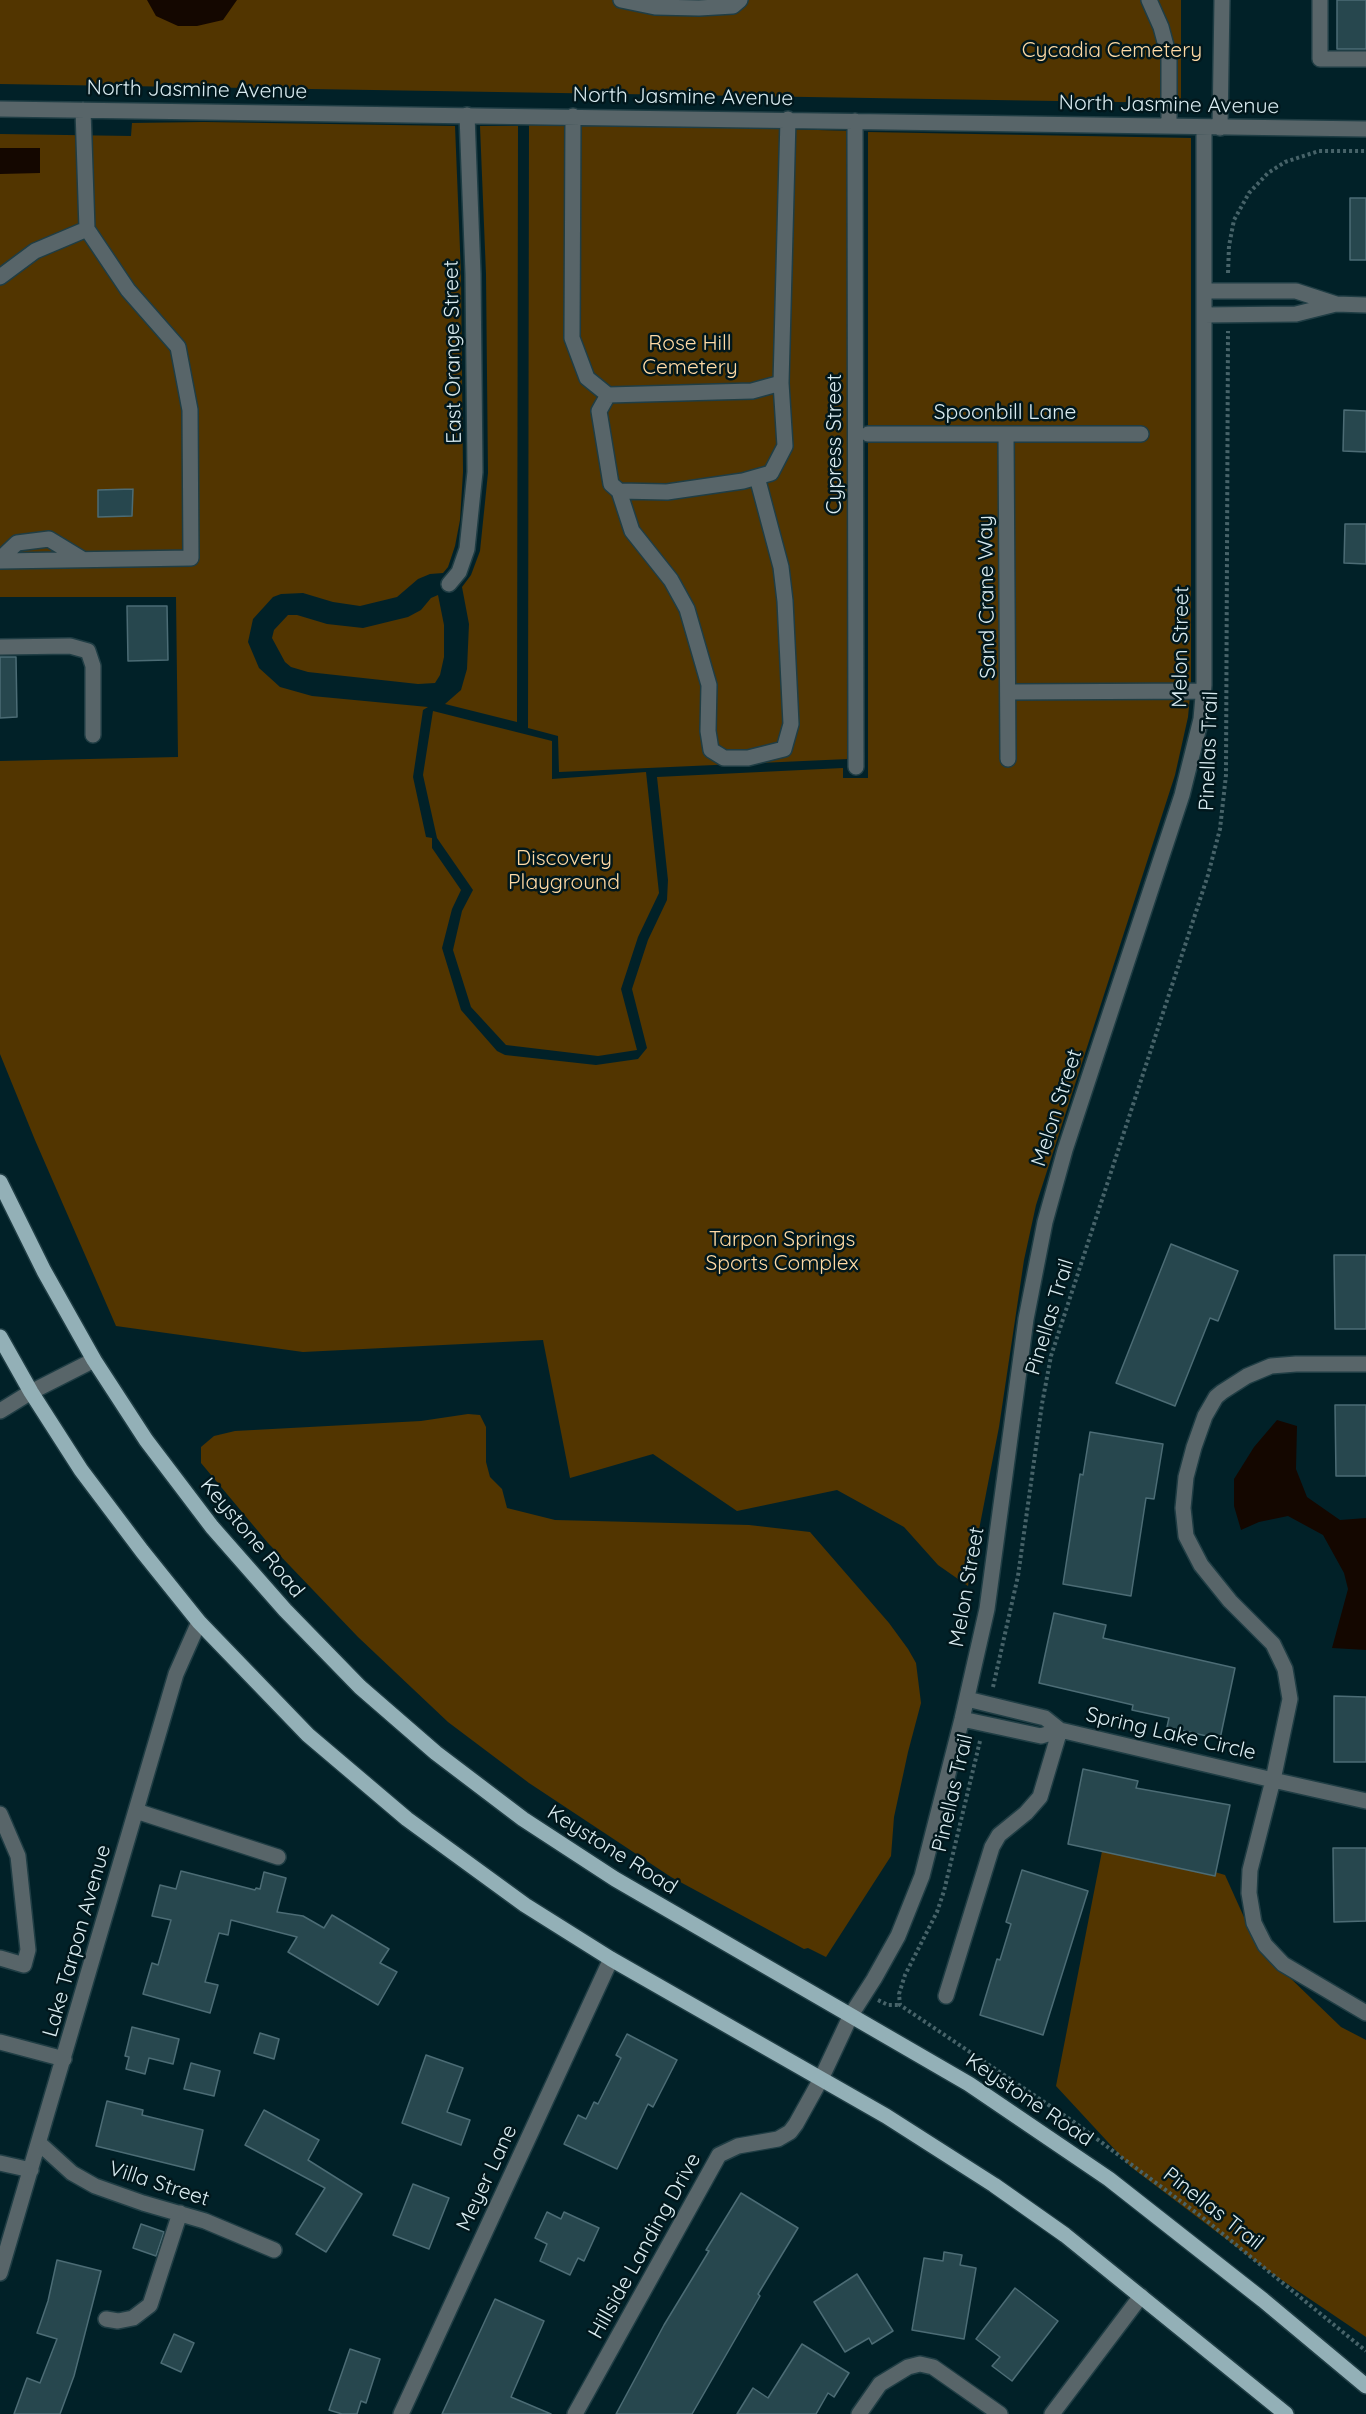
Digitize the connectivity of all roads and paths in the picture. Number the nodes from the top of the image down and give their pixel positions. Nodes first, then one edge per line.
1 (621, 0) edge
2 (740, 0) edge
3 (1149, 0) edge
4 (1222, 0) edge
5 (1320, 0) edge
6 (1366, 59) edge
7 (0, 109) edge
8 (83, 110) junction
9 (467, 115) junction
10 (573, 116) junction
11 (788, 119) junction
12 (855, 121) junction
13 (1168, 126) junction
14 (1204, 128) junction
15 (1220, 128) junction
16 (1366, 129) edge
17 (1366, 151) edge
18 (87, 229) junction
19 (0, 277) edge
20 (1204, 291) junction
21 (1228, 291) junction
22 (1336, 304) junction
23 (1366, 305) edge
24 (1204, 315) junction
25 (1228, 315) junction
26 (781, 383) junction
27 (608, 395) junction
28 (868, 434) dead end
29 (1006, 434) junction
30 (1141, 434) dead end
31 (757, 477) junction
32 (620, 491) junction
33 (0, 560) edge
34 (449, 584) dead end
35 (0, 647) edge
36 (1203, 691) junction
37 (1009, 692) junction
38 (93, 735) dead end
39 (1008, 759) dead end
40 (856, 767) dead end
41 (0, 1182) edge
42 (0, 1337) edge
43 (94, 1360) junction
44 (1366, 1364) edge
45 (32, 1392) junction
46 (0, 1411) edge
47 (199, 1622) junction
48 (967, 1699) junction
49 (989, 1705) junction
50 (962, 1719) junction
51 (985, 1724) junction
52 (1060, 1730) junction
53 (1273, 1780) junction
54 (1366, 1801) edge
55 (136, 1811) junction
56 (0, 1814) edge
57 (278, 1857) dead end
58 (0, 1958) edge
59 (611, 1959) junction
60 (946, 1995) dead end
61 (1366, 2013) edge
62 (851, 2015) junction
63 (0, 2042) edge
64 (64, 2059) junction
65 (821, 2079) junction
66 (40, 2144) junction
67 (0, 2163) edge
68 (32, 2170) junction
69 (180, 2213) junction
70 (274, 2250) dead end
71 (0, 2273) edge
72 (1141, 2296) junction
73 (106, 2319) dead end
74 (1366, 2351) edge
75 (1366, 2386) edge
76 (401, 2414) edge
77 (575, 2414) edge
78 (860, 2414) edge
79 (1000, 2414) edge
80 (1052, 2414) edge
81 (1286, 2414) edge

1 - 2 street
3 - 13 street
4 - 15 street
5 - 6 street
7 - 8 street, North Jasmine Avenue
8 - 9 street, North Jasmine Avenue
8 - 18 street
9 - 10 street, North Jasmine Avenue
9 - 34 street, East Orange Street
10 - 11 street, North Jasmine Avenue
10 - 27 street
11 - 12 street, North Jasmine Avenue
11 - 26 street
12 - 13 street, North Jasmine Avenue
12 - 40 street, Cypress Street
13 - 14 street, North Jasmine Avenue
14 - 15 street, North Jasmine Avenue
14 - 20 street, Melon Street
15 - 16 street, North Jasmine Avenue
17 - 21 path
18 - 19 street
18 - 33 street
20 - 21 street
20 - 24 street, Melon Street
21 - 22 street
22 - 23 street
22 - 25 street
24 - 25 street
24 - 36 street, Melon Street
25 - 49 path, Pinellas Trail
26 - 27 street
26 - 31 street
27 - 32 street
28 - 29 street, Spoonbill Lane
29 - 30 street, Spoonbill Lane
29 - 37 street, Sand Crane Way
31 - 32 street
31 - 32 street
35 - 38 street
36 - 37 street
36 - 48 street, Melon Street
37 - 39 street, Sand Crane Way
41 - 43 main road, Keystone Road
42 - 45 main road
43 - 45 street
43 - 62 main road, Keystone Road
44 - 53 street, Spring Lake Circle
45 - 46 street
45 - 47 main road
47 - 55 street, Lake Tarpon Avenue
47 - 59 main road
48 - 49 street, Spring Lake Circle
48 - 50 street, Melon Street
49 - 52 street, Spring Lake Circle
50 - 51 street, Spring Lake Circle
50 - 62 street, Melon Street
51 - 52 street, Spring Lake Circle
51 - 74 path, Pinellas Trail
52 - 53 street, Spring Lake Circle
52 - 60 street
53 - 54 street, Spring Lake Circle
53 - 61 street
55 - 57 street
55 - 64 street, Lake Tarpon Avenue
56 - 58 street
59 - 65 main road
59 - 76 street, Meyer Lane
62 - 65 street, Melon Street
62 - 75 main road, Keystone Road
63 - 64 street
64 - 66 street, Lake Tarpon Avenue
65 - 72 main road
65 - 77 street, Hillside Landing Drive
66 - 68 street, Lake Tarpon Avenue
66 - 69 street, Villa Street
67 - 68 street
68 - 71 street, Lake Tarpon Avenue
69 - 70 street, Villa Street
69 - 73 street
72 - 80 street
72 - 81 main road
78 - 79 street

